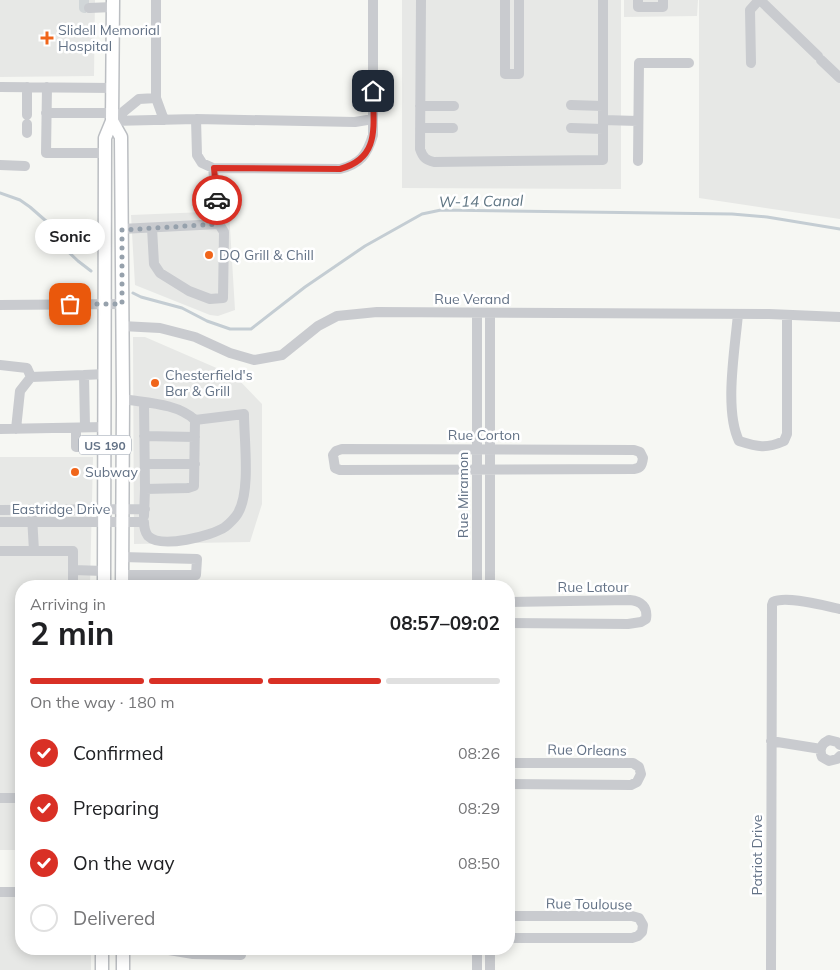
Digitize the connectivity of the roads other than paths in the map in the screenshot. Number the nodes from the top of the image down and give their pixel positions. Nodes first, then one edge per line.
1 (156, 0) edge
2 (373, 0) edge
3 (421, 0) edge
4 (603, 0) edge
5 (638, 0) edge
6 (663, 0) edge
7 (759, 0) edge
8 (113, 4) edge
9 (505, 4) edge
10 (519, 4) edge
11 (90, 5) edge
12 (505, 41) junction
13 (519, 41) junction
14 (689, 63) dead end
15 (751, 63) dead end
16 (840, 78) edge
17 (0, 87) edge
18 (27, 87) junction
19 (47, 87) junction
20 (113, 88) junction
21 (156, 98) junction
22 (571, 105) dead end
23 (420, 106) junction
24 (454, 106) dead end
25 (603, 106) junction
26 (46, 113) junction
27 (112, 117) junction
28 (196, 119) junction
29 (373, 119) junction
30 (164, 120) junction
31 (638, 121) junction
32 (27, 124) dead end
33 (603, 124) junction
34 (420, 128) junction
35 (454, 128) dead end
36 (571, 128) dead end
37 (106, 152) junction
38 (638, 161) dead end
39 (0, 165) edge
40 (25, 166) dead end
41 (214, 168) junction
42 (219, 224) junction
43 (152, 228) junction
44 (122, 230) junction
45 (105, 304) junction
46 (122, 304) junction
47 (0, 305) edge
48 (477, 313) junction
49 (490, 313) junction
50 (738, 314) junction
51 (787, 315) junction
52 (840, 317) edge
53 (122, 326) junction
54 (0, 365) edge
55 (105, 374) junction
56 (84, 375) junction
57 (31, 377) junction
58 (123, 399) junction
59 (144, 403) junction
60 (195, 420) junction
61 (105, 427) junction
62 (80, 428) junction
63 (16, 429) junction
64 (0, 430) edge
65 (144, 436) junction
66 (195, 437) junction
67 (105, 447) junction
68 (477, 449) junction
69 (490, 449) junction
70 (145, 464) junction
71 (195, 464) junction
72 (477, 470) junction
73 (490, 470) junction
74 (145, 489) junction
75 (145, 509) junction
76 (0, 510) edge
77 (32, 510) junction
78 (105, 510) junction
79 (122, 516) junction
80 (0, 522) edge
81 (33, 522) junction
82 (144, 522) junction
83 (104, 523) junction
84 (0, 551) edge
85 (34, 551) junction
86 (122, 557) junction
87 (73, 570) junction
88 (104, 571) junction
89 (73, 580) edge
90 (104, 580) edge
91 (122, 580) edge
92 (134, 580) edge
93 (477, 580) edge
94 (490, 580) edge
95 (515, 602) edge
96 (840, 609) edge
97 (515, 623) edge
98 (771, 740) junction
99 (840, 745) edge
100 (820, 749) junction
101 (840, 756) edge
102 (515, 763) edge
103 (515, 784) edge
104 (0, 798) edge
105 (15, 798) edge
106 (0, 892) edge
107 (15, 892) edge
108 (515, 916) edge
109 (515, 938) edge
110 (102, 955) edge
111 (123, 955) edge
112 (477, 955) edge
113 (490, 955) edge
114 (102, 970) edge
115 (123, 970) edge
116 (477, 970) edge
117 (490, 970) edge
118 (771, 970) edge

1 - 21 street
2 - 29 street
3 - 23 street
4 - 25 street
5 - 6 street
7 - 15 street
7 - 16 street
8 - 11 street
8 - 20 main road, US 190
9 - 10 street
9 - 12 street
10 - 13 street
12 - 13 street
12 - 13 street
14 - 31 street
17 - 18 street
18 - 19 street
18 - 32 street
19 - 20 street
19 - 26 street
20 - 27 main road, US 190
21 - 27 street
21 - 30 street
22 - 25 street
23 - 24 street
23 - 34 street
25 - 33 street
26 - 27 street
26 - 37 street
27 - 30 street
27 - 37 main road, US 190
27 - 44 main road, US 190
28 - 29 street
28 - 30 street
28 - 41 street
29 - 41 street
31 - 33 street
31 - 38 street
33 - 34 street
33 - 36 street
34 - 35 street
37 - 45 main road, US 190
39 - 40 street
41 - 42 street
42 - 43 street
42 - 43 street
43 - 44 street
44 - 46 main road, US 190
45 - 46 street
45 - 47 street
45 - 55 main road, US 190
46 - 53 main road, US 190
48 - 49 street, Rue Verand
48 - 53 street, Rue Verand
48 - 68 street, Rue Miramon
49 - 50 street, Rue Verand
49 - 69 street, Rue Miramon
50 - 51 street, Rue Verand
50 - 51 street
51 - 52 street, Rue Verand
53 - 58 main road, US 190
54 - 57 street
55 - 56 street
55 - 61 main road, US 190
56 - 57 street
56 - 62 street
57 - 63 street
58 - 59 street
58 - 79 main road, US 190
59 - 60 street
59 - 65 street
60 - 66 street
60 - 82 street
61 - 62 street
61 - 67 main road, US 190
62 - 63 street
62 - 67 street
63 - 64 street
65 - 66 street
65 - 70 street
66 - 71 street
67 - 78 main road, US 190
68 - 69 street, Rue Corton
68 - 72 street, Rue Miramon
68 - 72 street, Rue Corton
69 - 73 street, Rue Miramon
69 - 73 street, Rue Corton
70 - 71 street
70 - 74 street
71 - 74 street
72 - 73 street, Rue Corton
72 - 93 street, Rue Miramon
73 - 94 street, Rue Miramon
74 - 75 street
75 - 79 street
75 - 82 street
76 - 77 street, Eastridge Drive
77 - 78 street, Eastridge Drive
77 - 81 street
78 - 79 street, Eastridge Drive
78 - 83 main road, US 190
79 - 82 street
79 - 83 street, Eastridge Drive
79 - 86 main road, US 190
80 - 81 street, Eastridge Drive
81 - 83 street, Eastridge Drive
81 - 85 street
83 - 88 main road, US 190
84 - 85 street
85 - 87 street
86 - 91 main road, US 190
86 - 92 street
87 - 88 street
87 - 89 street
88 - 90 main road, US 190
95 - 97 street, Rue Latour
96 - 98 street, Patriot Drive
98 - 100 street
98 - 118 street, Patriot Drive
99 - 100 street
100 - 101 street
102 - 103 street, Rue Orleans
104 - 105 street
106 - 107 street
108 - 109 street, Rue Toulouse
110 - 114 main road
111 - 115 main road
112 - 116 street
113 - 117 street

